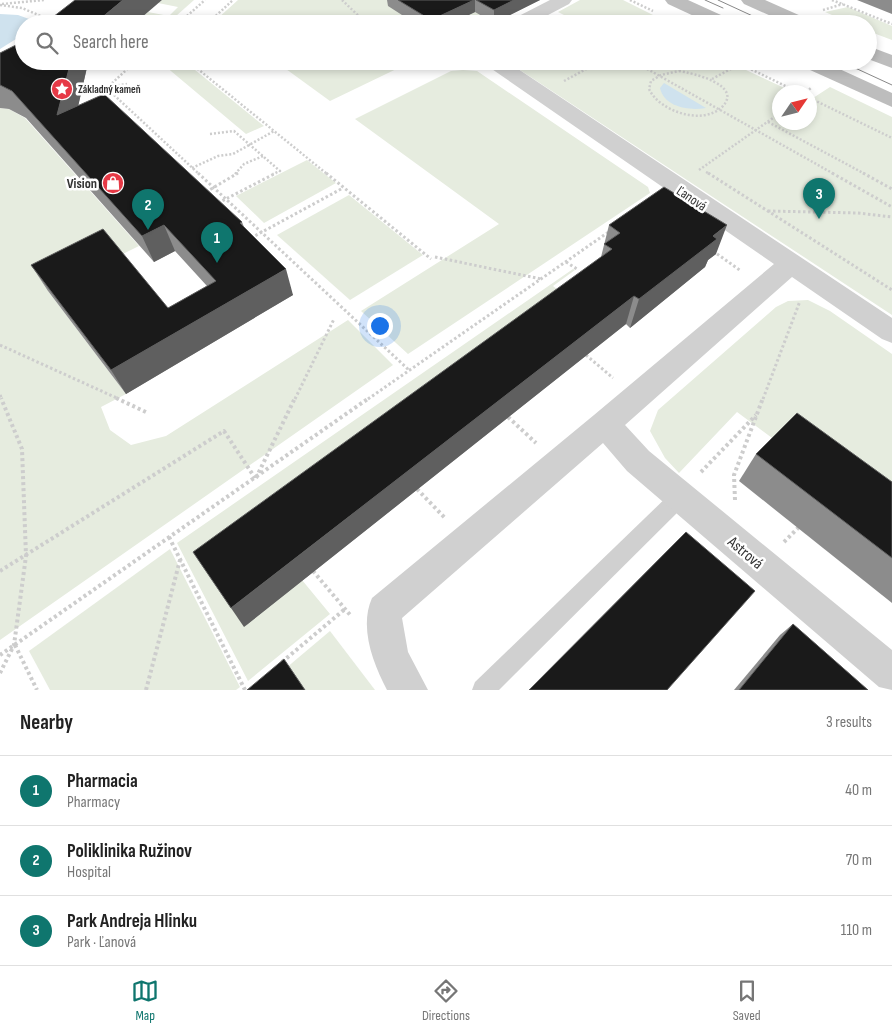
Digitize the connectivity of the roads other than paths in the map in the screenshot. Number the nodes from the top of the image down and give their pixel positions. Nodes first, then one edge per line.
1 (564, 0) edge
2 (674, 0) edge
3 (750, 0) edge
4 (535, 15) edge
5 (706, 15) edge
6 (784, 15) edge
7 (877, 56) edge
8 (892, 62) edge
9 (506, 70) edge
10 (825, 70) edge
11 (892, 101) edge
12 (790, 264) junction
13 (892, 332) edge
14 (605, 424) junction
15 (690, 485) junction
16 (892, 674) edge
17 (409, 690) edge
18 (483, 690) edge

1 - 4 street
2 - 5 street
3 - 6 street
7 - 8 street
9 - 12 street, Ľanová
10 - 11 street
12 - 13 street, Ľanová
12 - 14 street
14 - 15 street, Astrová
14 - 17 street
15 - 16 street, Astrová
15 - 18 lane

